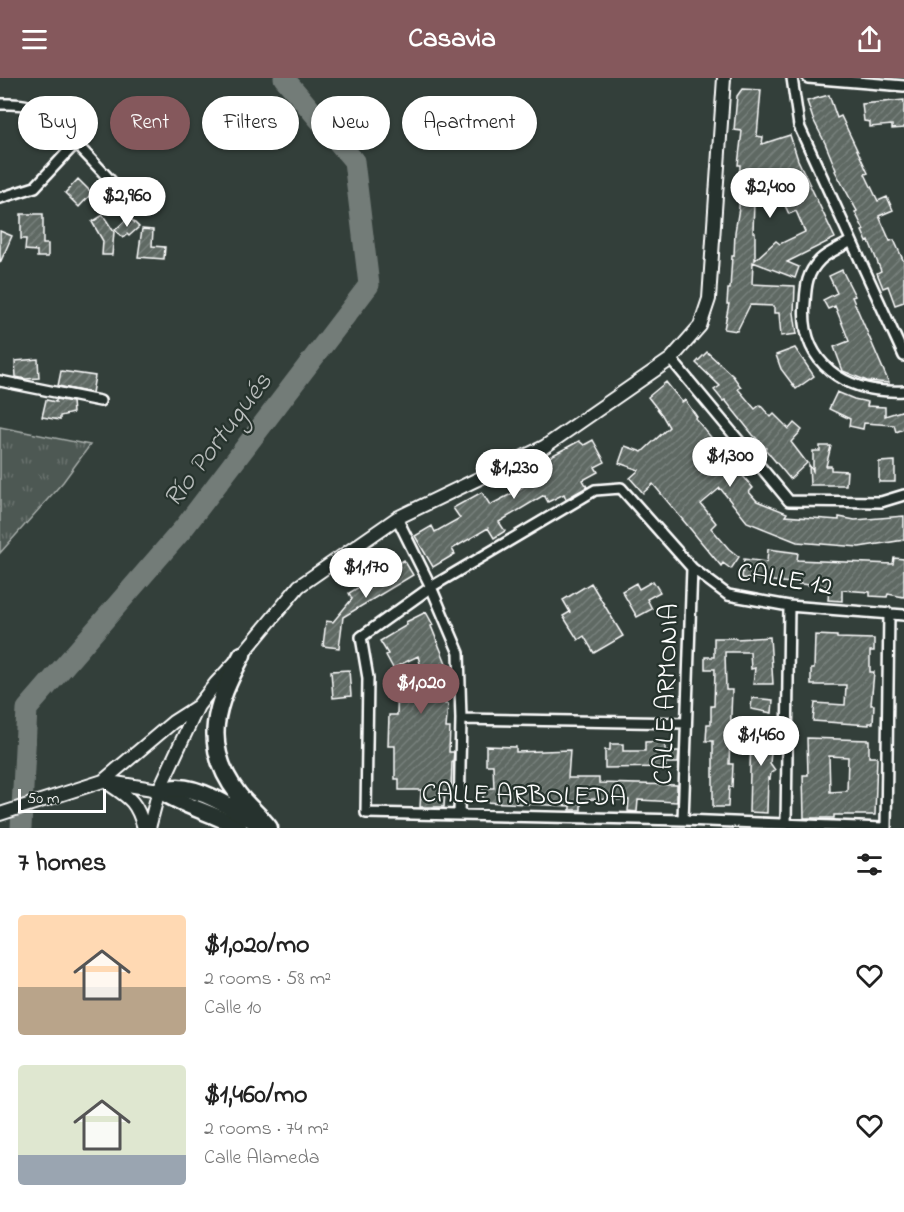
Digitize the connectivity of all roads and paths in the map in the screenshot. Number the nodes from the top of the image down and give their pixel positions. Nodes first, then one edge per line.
1 (724, 78) edge
2 (792, 78) edge
3 (808, 78) edge
4 (904, 86) edge
5 (0, 104) edge
6 (18, 105) edge
7 (69, 150) edge
8 (81, 150) edge
9 (0, 198) edge
10 (130, 202) dead end
11 (851, 242) junction
12 (904, 356) edge
13 (671, 359) junction
14 (0, 381) edge
15 (904, 391) edge
16 (100, 401) dead end
17 (904, 495) edge
18 (397, 518) junction
19 (692, 568) junction
20 (431, 586) junction
21 (789, 606) junction
22 (889, 613) junction
23 (904, 615) edge
24 (380, 622) joint
25 (242, 655) junction
26 (198, 706) junction
27 (461, 719) junction
28 (686, 723) junction
29 (99, 781) junction
30 (159, 790) junction
31 (0, 814) edge
32 (459, 816) junction
33 (683, 820) junction
34 (786, 825) junction
35 (144, 828) edge
36 (149, 828) edge
37 (239, 828) edge
38 (269, 828) edge
39 (885, 828) edge

1 - 13 street
2 - 11 street
3 - 4 street
5 - 6 street
7 - 9 street
8 - 10 street
11 - 12 street
11 - 15 street
13 - 17 street
13 - 18 street
14 - 16 street
18 - 20 street
18 - 25 street
19 - 20 street, CALLE 12
19 - 21 street, CALLE 12
19 - 28 street, CALLE ARMONIA
20 - 24 street, CALLE 12
20 - 27 street
21 - 22 street, CALLE 12
21 - 34 street
22 - 23 street, CALLE 12
22 - 39 street
24 - 32 street, CALLE ARBOLEDA
25 - 26 street
25 - 38 highway
26 - 29 street
26 - 30 street
27 - 28 street
27 - 32 street
28 - 33 street, CALLE ARMONIA
29 - 30 street
29 - 31 street
29 - 35 street
30 - 36 street
30 - 37 highway
30 - 38 highway
32 - 33 street, CALLE ARBOLEDA
33 - 34 street, CALLE ARBOLEDA
34 - 39 street, CALLE ARBOLEDA

